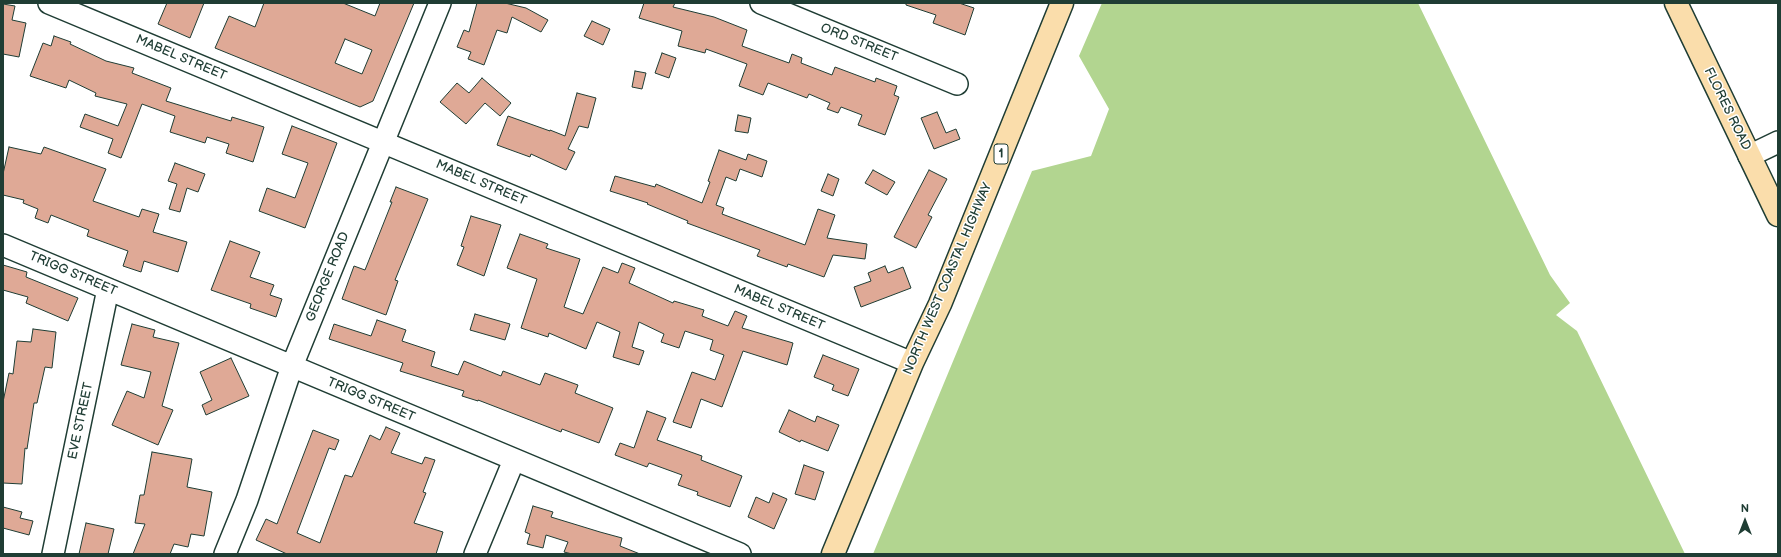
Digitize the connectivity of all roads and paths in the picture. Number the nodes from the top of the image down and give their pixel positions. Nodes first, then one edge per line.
1 (49, 3) edge
2 (440, 3) edge
3 (761, 3) edge
4 (1062, 3) edge
5 (1676, 3) edge
6 (957, 84) dead end
7 (383, 142) junction
8 (1778, 142) edge
9 (1749, 156) junction
10 (1778, 215) edge
11 (3, 245) edge
12 (108, 289) junction
13 (912, 363) junction
14 (292, 366) junction
15 (514, 460) junction
16 (53, 554) edge
17 (225, 554) edge
18 (475, 554) edge
19 (740, 554) edge
20 (833, 554) edge

1 - 7 street, MABEL STREET
2 - 7 street, GEORGE ROAD
3 - 6 street, ORD STREET
4 - 13 main road, NORTH WEST COASTAL HIGHWAY / 1
5 - 9 main road, FLORES ROAD
7 - 13 street, MABEL STREET
7 - 14 street, GEORGE ROAD
8 - 9 street
9 - 10 main road, FLORES ROAD
11 - 12 street, TRIGG STREET
12 - 14 street, TRIGG STREET
12 - 16 street, EVE STREET
13 - 20 main road, NORTH WEST COASTAL HIGHWAY / 1
14 - 15 street, TRIGG STREET
14 - 17 street, GEORGE ROAD
15 - 18 street
15 - 19 street, TRIGG STREET

